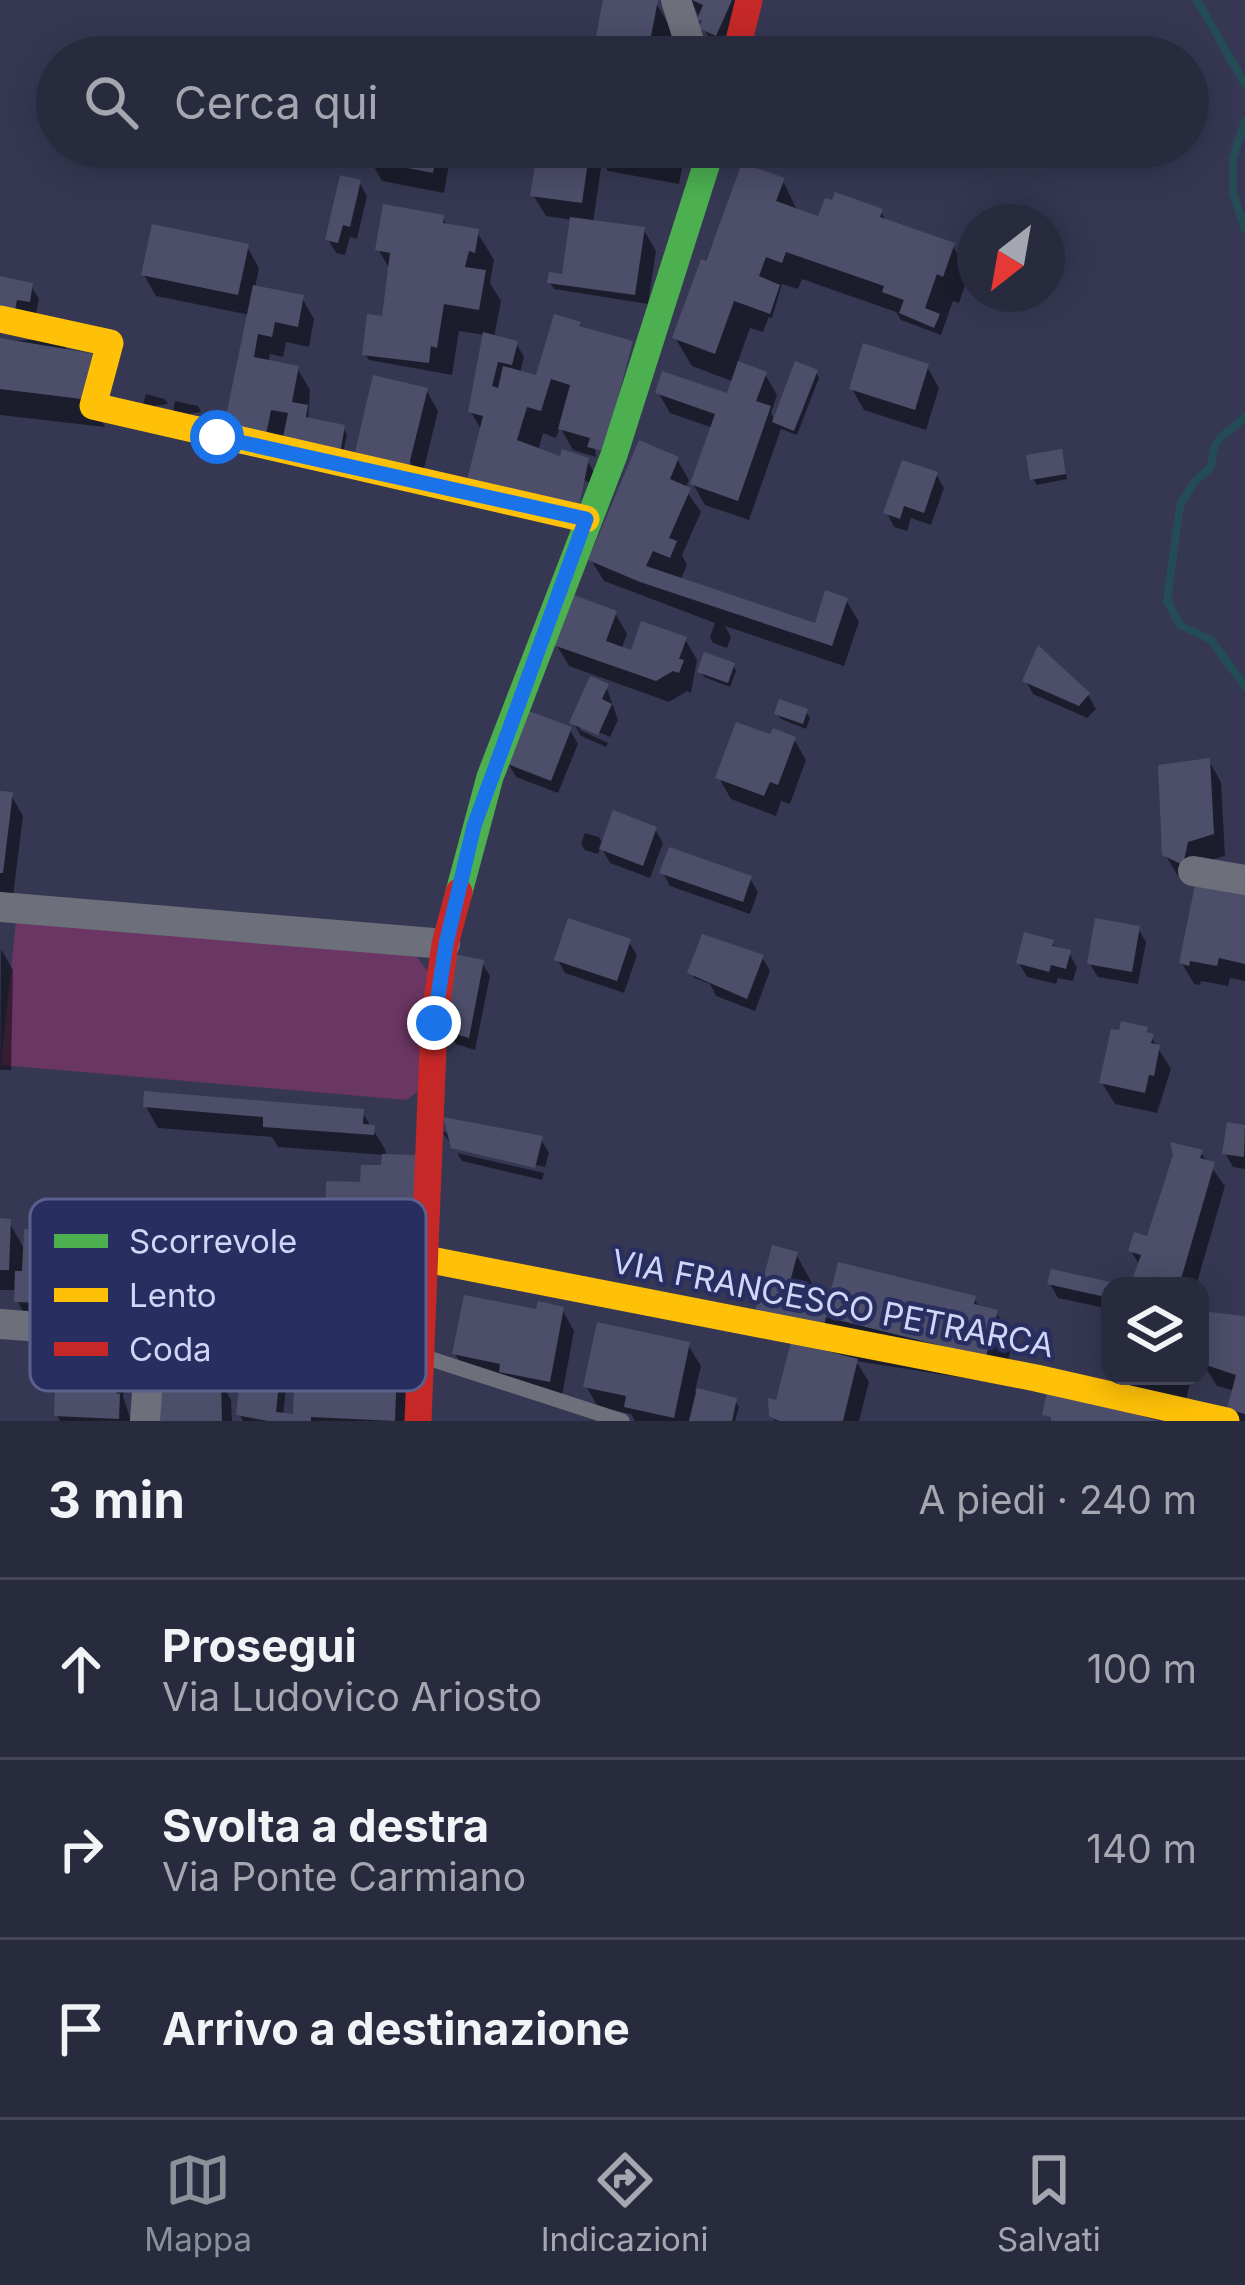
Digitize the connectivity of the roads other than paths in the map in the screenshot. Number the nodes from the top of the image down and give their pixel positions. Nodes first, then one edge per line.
1 (676, 0) edge
2 (749, 0) edge
3 (687, 36) edge
4 (740, 36) edge
5 (705, 168) edge
6 (0, 319) edge
7 (586, 519) junction
8 (1193, 871) dead end
9 (1245, 880) edge
10 (0, 908) edge
11 (446, 944) junction
12 (426, 1259) joint
13 (0, 1324) edge
14 (30, 1326) edge
15 (426, 1358) edge
16 (147, 1391) edge
17 (419, 1391) edge
18 (145, 1421) edge
19 (418, 1421) edge
20 (622, 1421) edge
21 (1226, 1421) edge

1 - 3 street
2 - 4 street
5 - 7 street
6 - 7 street
7 - 11 street
8 - 9 street
10 - 11 street
11 - 12 street
12 - 21 street, VIA FRANCESCO PETRARCA
13 - 14 street
15 - 20 lane
16 - 18 street
17 - 19 street

